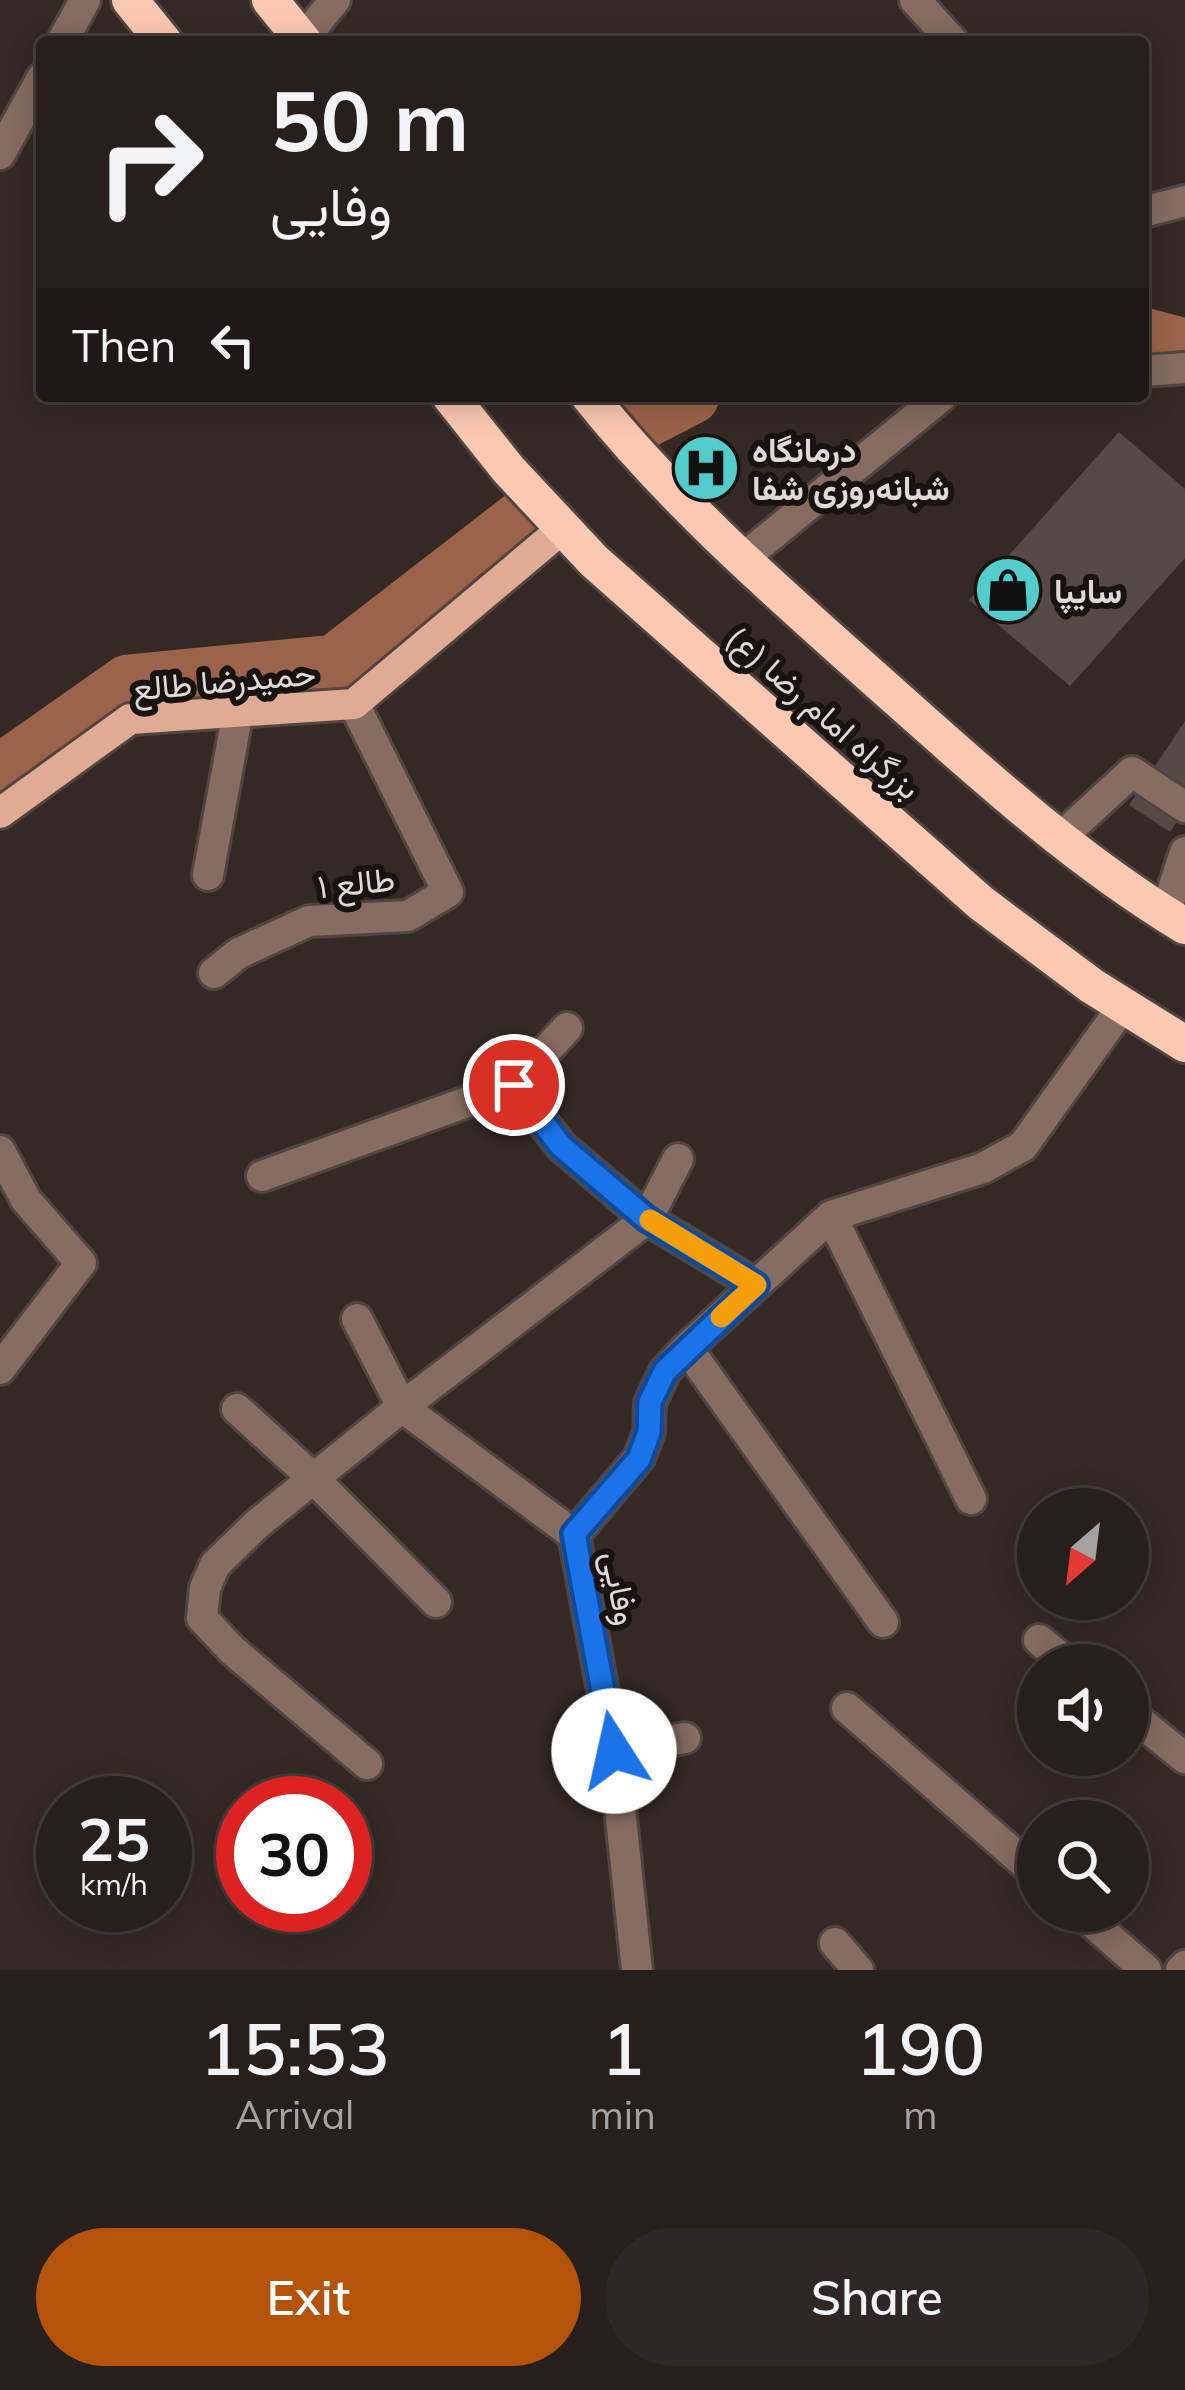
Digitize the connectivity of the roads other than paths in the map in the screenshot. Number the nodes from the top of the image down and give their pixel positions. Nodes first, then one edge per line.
1 (85, 0) edge
2 (130, 0) edge
3 (270, 0) edge
4 (335, 0) edge
5 (915, 0) edge
6 (65, 36) edge
7 (159, 36) edge
8 (299, 36) edge
9 (307, 36) edge
10 (948, 36) edge
11 (36, 89) edge
12 (0, 154) edge
13 (1185, 201) edge
14 (1149, 210) edge
15 (1185, 368) edge
16 (1149, 371) edge
17 (455, 402) edge
18 (605, 402) edge
19 (935, 402) edge
20 (562, 529) junction
21 (741, 560) junction
22 (354, 704) junction
23 (238, 711) junction
24 (1185, 807) edge
25 (0, 813) edge
26 (1059, 839) junction
27 (1185, 852) edge
28 (208, 875) dead end
29 (1175, 920) edge
30 (214, 974) dead end
31 (1123, 1006) junction
32 (567, 1028) dead end
33 (1185, 1044) edge
34 (514, 1085) junction
35 (678, 1159) dead end
36 (2, 1161) edge
37 (262, 1176) dead end
38 (832, 1216) junction
39 (647, 1219) junction
40 (756, 1285) junction
41 (357, 1319) dead end
42 (687, 1348) junction
43 (0, 1369) edge
44 (402, 1407) junction
45 (237, 1409) dead end
46 (313, 1478) junction
47 (971, 1499) dead end
48 (574, 1534) junction
49 (436, 1602) dead end
50 (884, 1622) dead end
51 (1039, 1640) dead end
52 (1044, 1644) edge
53 (848, 1708) dead end
54 (1149, 1729) edge
55 (686, 1738) dead end
56 (614, 1751) junction
57 (1185, 1759) edge
58 (367, 1764) dead end
59 (1017, 1857) edge
60 (1102, 1932) edge
61 (836, 1943) dead end
62 (638, 1970) edge
63 (858, 1970) edge
64 (1146, 1970) edge

1 - 6 street
2 - 7 highway
3 - 8 highway
4 - 9 street
5 - 10 street
11 - 12 street
13 - 14 street
15 - 16 street
17 - 20 highway, بزرگراه امام رضا (ع)
18 - 21 highway, بزرگراه امام رضا (ع)
19 - 21 street
20 - 22 main road, حمیدرضا طالع
20 - 31 highway, بزرگراه امام رضا (ع)
21 - 26 highway, بزرگراه امام رضا (ع)
22 - 23 main road, حمیدرضا طالع
22 - 30 street, طالع ۱
23 - 25 main road, حمیدرضا طالع
23 - 28 street
24 - 26 street
26 - 29 highway, بزرگراه امام رضا (ع)
27 - 29 street
31 - 33 highway, بزرگراه امام رضا (ع)
31 - 38 street, وفایی
32 - 34 street
34 - 37 street
34 - 39 street
35 - 39 street
36 - 43 street
38 - 40 street, وفایی
38 - 47 street
39 - 40 street
39 - 44 street
40 - 42 street, وفایی
41 - 44 street
42 - 48 street, وفایی
42 - 50 street
44 - 46 street
44 - 48 street
45 - 46 street
46 - 49 street
46 - 58 street
48 - 56 street, وفایی
51 - 52 street
53 - 59 street
54 - 57 street
55 - 56 street
56 - 62 street, وفایی
60 - 64 street
61 - 63 street

